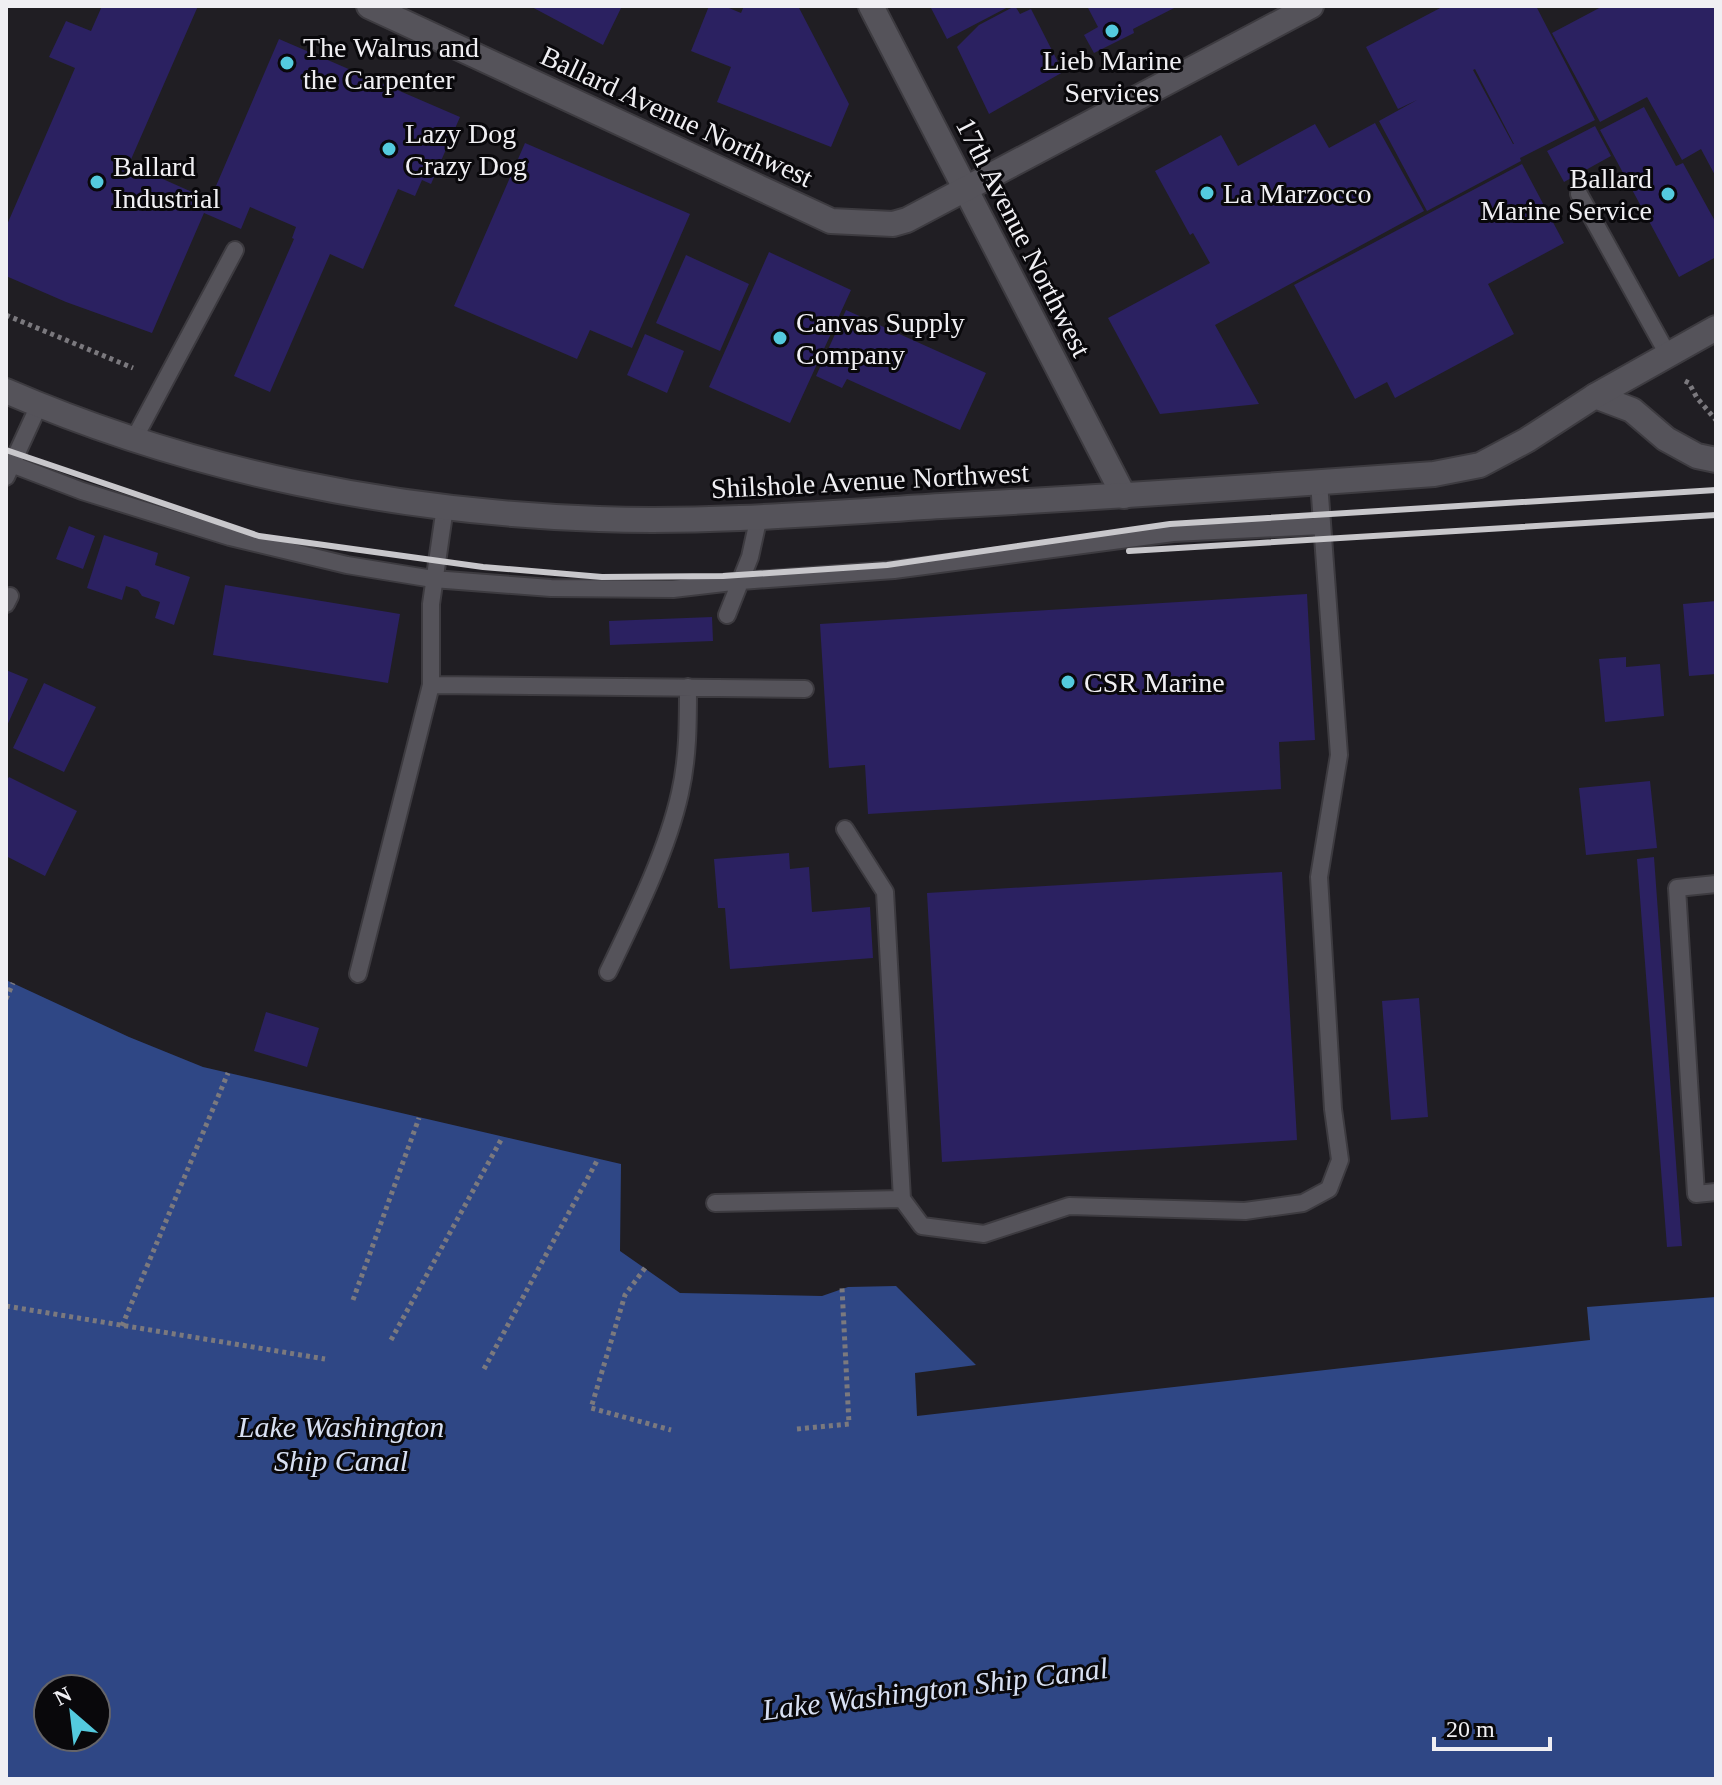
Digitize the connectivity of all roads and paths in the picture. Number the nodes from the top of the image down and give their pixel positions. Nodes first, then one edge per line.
1 (369, 6) edge
2 (871, 6) edge
3 (1311, 6) edge
4 (966, 191) junction
5 (1579, 194) dead end
6 (235, 250) dead end
7 (6, 315) edge
8 (1716, 328) edge
9 (1667, 353) junction
10 (133, 368) dead end
11 (1689, 383) dead end
12 (6, 391) edge
13 (1595, 396) junction
14 (39, 405) junction
15 (1716, 420) edge
16 (134, 439) junction
17 (1716, 460) edge
18 (8, 468) edge
19 (1319, 482) junction
20 (1124, 496) junction
21 (445, 507) junction
22 (759, 516) junction
23 (1322, 526) junction
24 (433, 579) junction
25 (741, 581) junction
26 (727, 615) dead end
27 (431, 685) junction
28 (688, 687) junction
29 (805, 689) dead end
30 (845, 829) dead end
31 (1716, 884) edge
32 (608, 972) dead end
33 (358, 974) dead end
34 (13, 983) dead end
35 (6, 999) edge
36 (228, 1073) dead end
37 (419, 1118) dead end
38 (502, 1138) dead end
39 (598, 1159) dead end
40 (1716, 1192) edge
41 (902, 1199) junction
42 (715, 1203) dead end
43 (645, 1268) dead end
44 (842, 1288) dead end
45 (353, 1300) dead end
46 (6, 1306) edge
47 (122, 1326) junction
48 (391, 1340) dead end
49 (325, 1359) dead end
50 (484, 1369) dead end
51 (797, 1429) dead end
52 (671, 1430) dead end

1 - 4 street, Ballard Avenue Northwest
2 - 4 street, 17th Avenue Northwest
3 - 4 street, Ballard Avenue Northwest
4 - 20 street, 17th Avenue Northwest
5 - 9 lane
6 - 16 lane
7 - 10 path
8 - 9 street, Shilshole Avenue Northwest
9 - 13 street, Shilshole Avenue Northwest
11 - 15 path
12 - 14 street, Shilshole Avenue Northwest
13 - 17 street
13 - 19 street, Shilshole Avenue Northwest
14 - 16 street, Shilshole Avenue Northwest
14 - 18 lane
16 - 21 street, Shilshole Avenue Northwest
18 - 24 lane
19 - 20 street, Shilshole Avenue Northwest
19 - 23 lane
20 - 22 street, Shilshole Avenue Northwest
21 - 22 street, Shilshole Avenue Northwest
21 - 24 lane
22 - 25 lane
23 - 25 lane
23 - 41 lane
24 - 25 lane
24 - 27 lane
25 - 26 lane
27 - 28 lane
27 - 33 lane
28 - 29 lane
28 - 32 lane
30 - 41 lane
31 - 40 lane
34 - 35 path
36 - 47 path
37 - 45 path
38 - 48 path
39 - 50 path
41 - 42 lane
43 - 52 path
44 - 51 path
46 - 47 path
47 - 49 path

